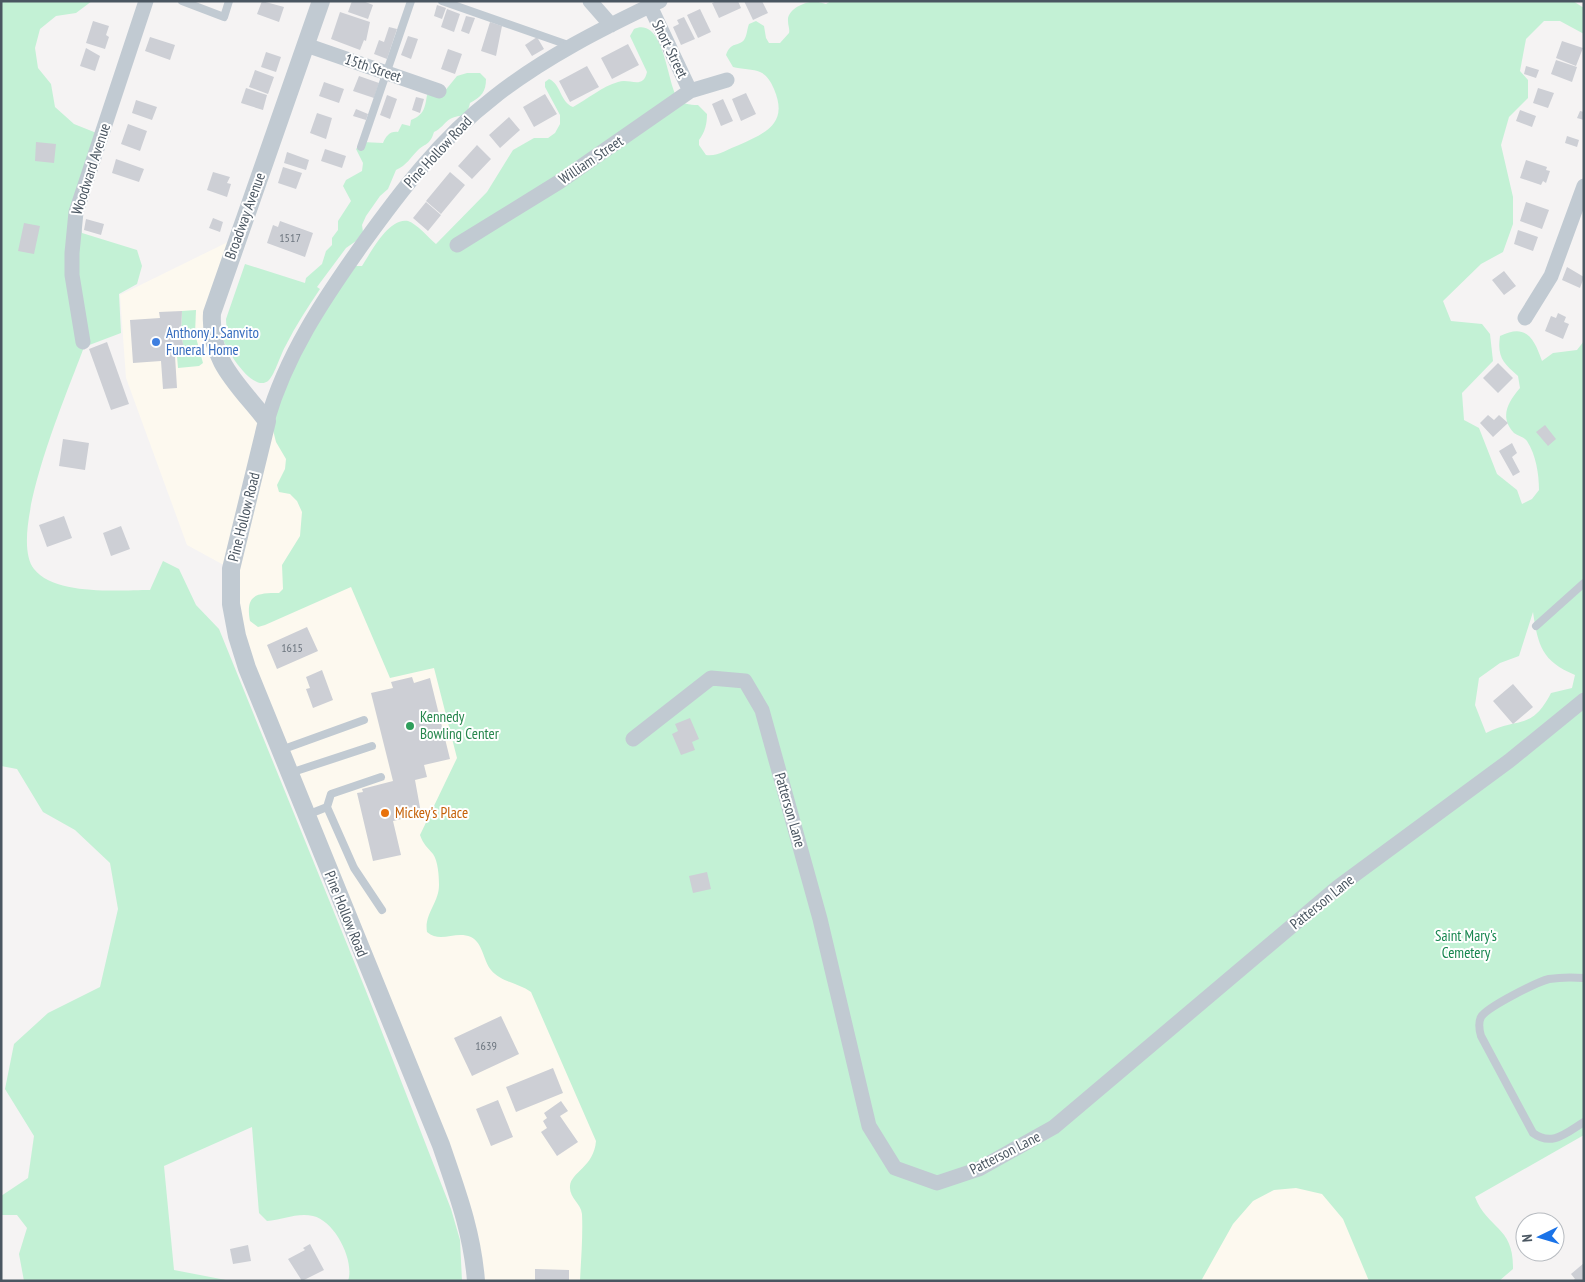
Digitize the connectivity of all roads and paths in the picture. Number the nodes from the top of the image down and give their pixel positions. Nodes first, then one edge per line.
1 (146, 1) edge
2 (182, 1) edge
3 (229, 1) edge
4 (321, 1) edge
5 (411, 1) edge
6 (442, 1) edge
7 (590, 1) edge
8 (655, 4) edge
9 (611, 25) junction
10 (306, 45) junction
11 (573, 46) junction
12 (386, 73) junction
13 (727, 80) dead end
14 (440, 91) dead end
15 (690, 91) junction
16 (361, 146) dead end
17 (1584, 186) edge
18 (457, 245) dead end
19 (1525, 318) dead end
20 (82, 342) dead end
21 (268, 420) junction
22 (1584, 583) edge
23 (1536, 626) dead end
24 (1584, 700) edge
25 (364, 720) dead end
26 (633, 739) dead end
27 (372, 746) dead end
28 (280, 750) junction
29 (290, 773) junction
30 (381, 776) dead end
31 (327, 807) junction
32 (307, 815) junction
33 (382, 910) dead end
34 (1584, 978) edge
35 (1584, 1122) edge
36 (476, 1281) edge

1 - 20 street, Woodward Avenue
2 - 3 lane
4 - 10 street, Broadway Avenue
5 - 12 lane
6 - 11 lane
7 - 9 street
8 - 9 street, Pine Hollow Road
8 - 15 street, Short Street
9 - 11 street, Pine Hollow Road
10 - 12 street, 15th Street
10 - 21 street, Broadway Avenue
11 - 21 street, Pine Hollow Road
12 - 14 street, 15th Street
12 - 16 lane
13 - 15 street, William Street
15 - 18 street, William Street
17 - 19 street
21 - 28 street, Pine Hollow Road
22 - 23 lane
24 - 26 street, Patterson Lane
25 - 28 lane
27 - 29 lane
28 - 29 street, Pine Hollow Road
29 - 32 street, Pine Hollow Road
30 - 31 lane
31 - 32 lane
31 - 33 lane
32 - 36 street, Pine Hollow Road
34 - 35 lane

